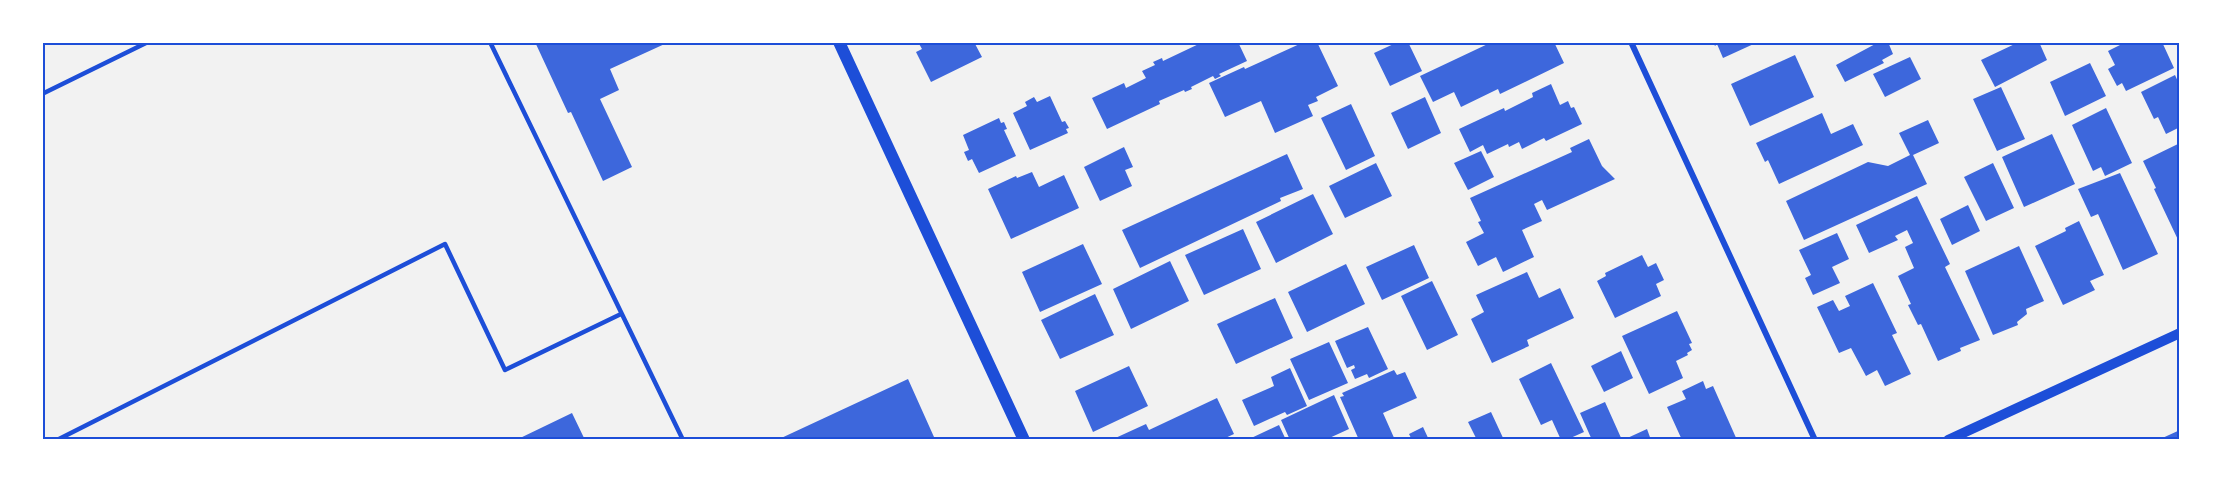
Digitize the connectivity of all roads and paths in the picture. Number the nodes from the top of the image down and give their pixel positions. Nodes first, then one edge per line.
1 (148, 42) edge
2 (490, 42) edge
3 (839, 42) edge
4 (1631, 42) edge
5 (42, 94) edge
6 (621, 314) junction
7 (2180, 333) edge
8 (57, 440) edge
9 (682, 440) edge
10 (1024, 440) edge
11 (1815, 440) edge
12 (1948, 440) edge

1 - 5 lane
2 - 6 lane
3 - 10 main road
4 - 11 street
6 - 8 lane
6 - 9 lane
7 - 12 street

